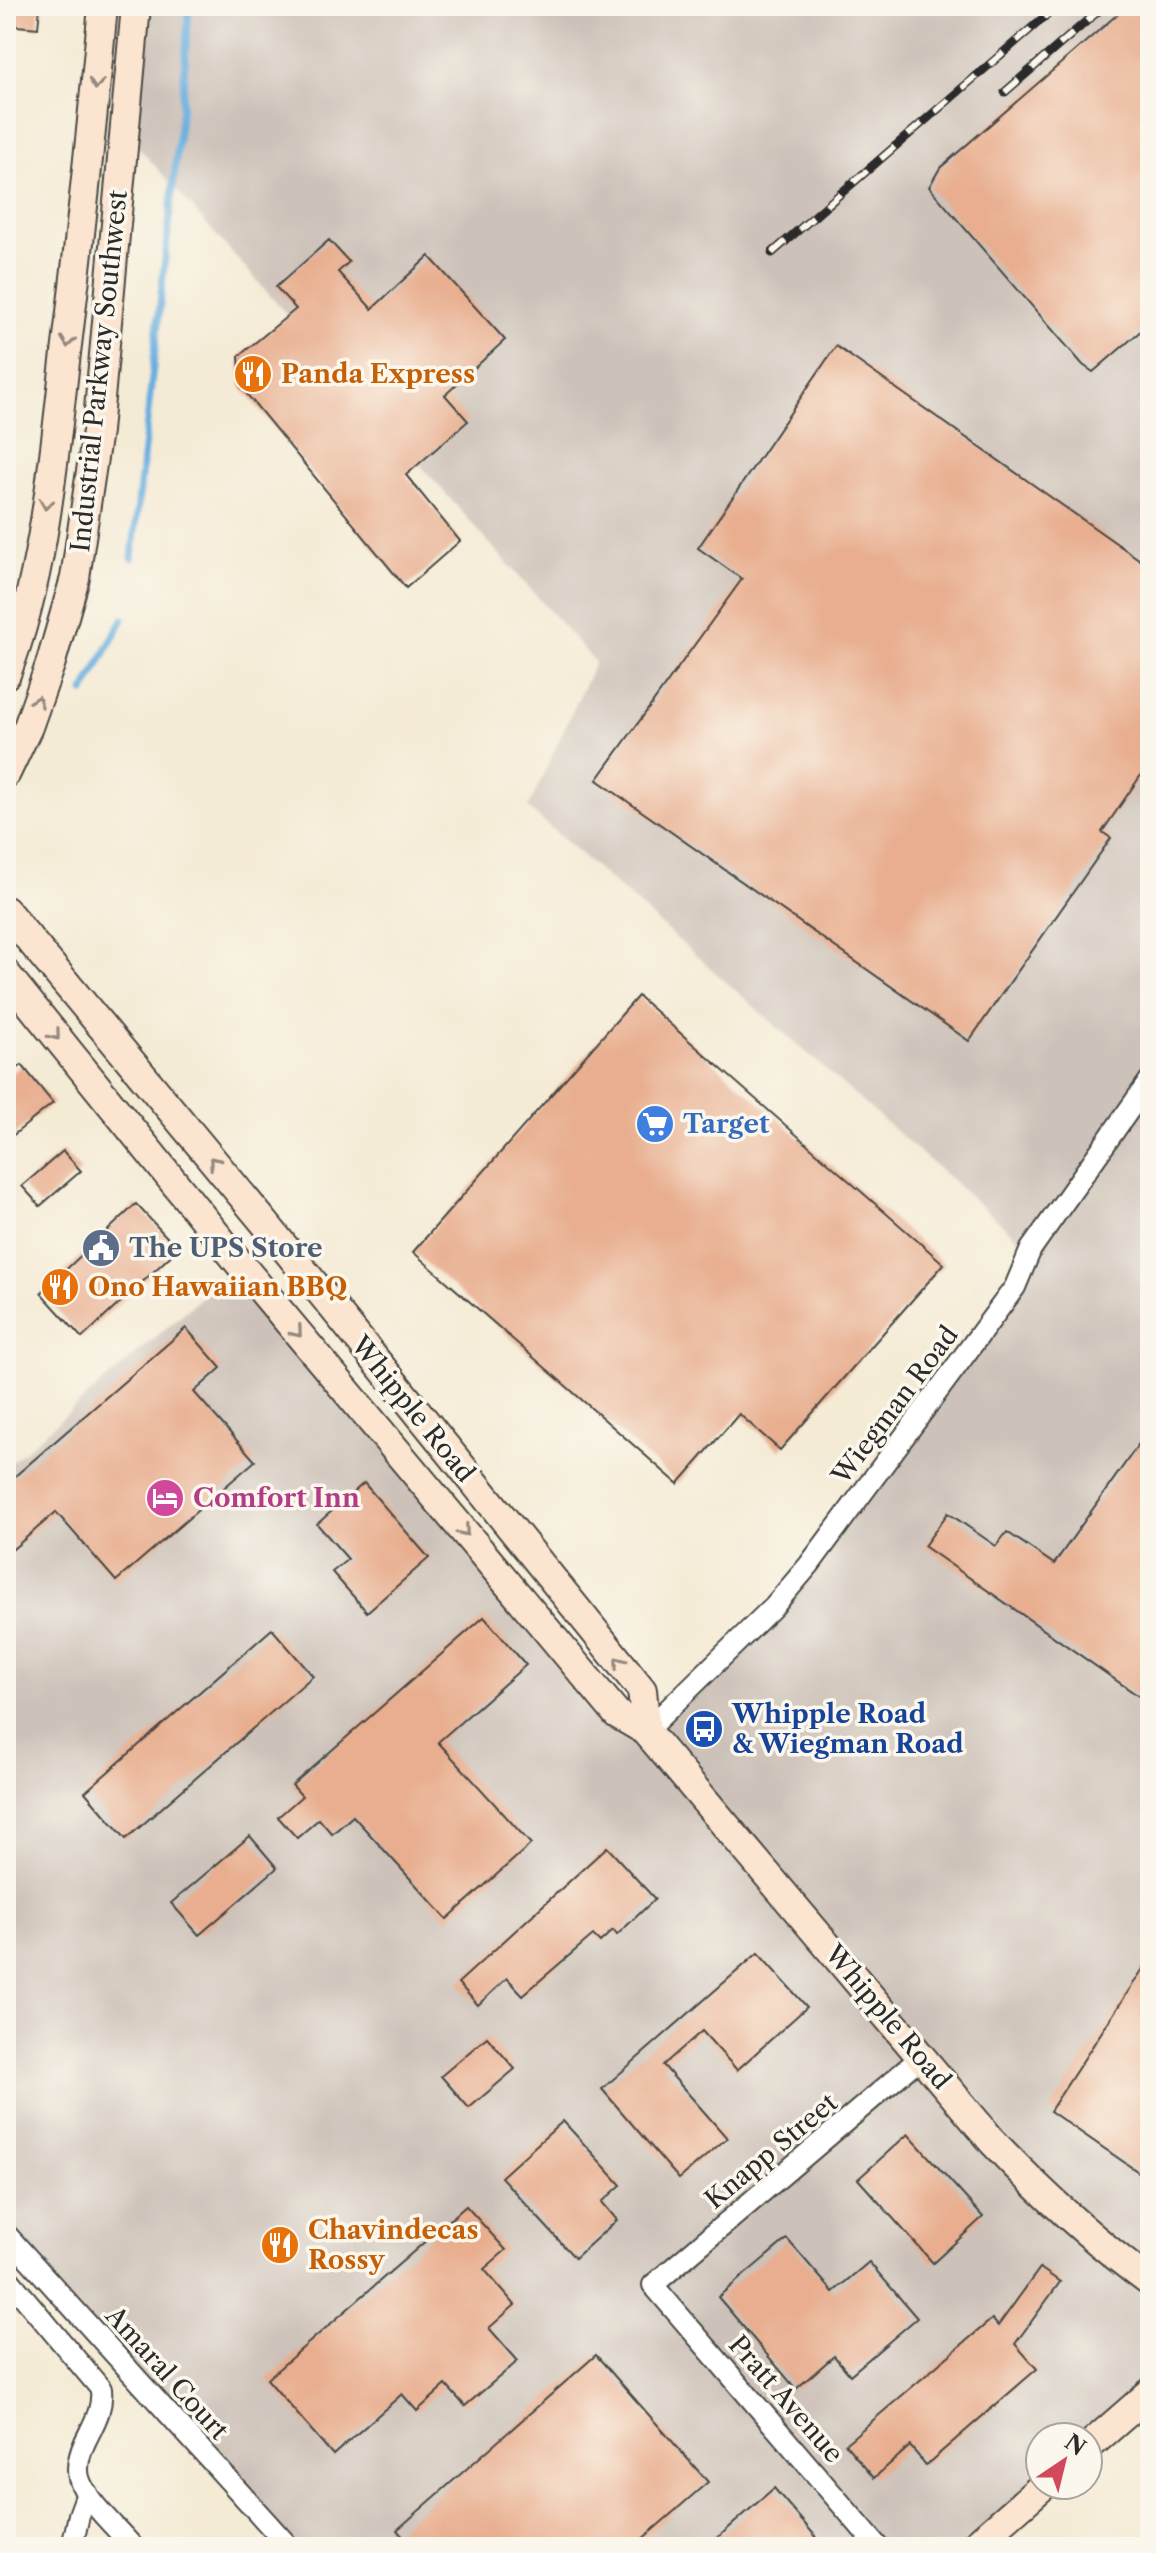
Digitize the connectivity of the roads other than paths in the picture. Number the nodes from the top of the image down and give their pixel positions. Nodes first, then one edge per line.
1 (103, 6) edge
2 (136, 6) edge
3 (6, 674) edge
4 (6, 773) edge
5 (6, 911) edge
6 (6, 974) edge
7 (1150, 1080) edge
8 (646, 1731) junction
9 (921, 2057) junction
10 (6, 2234) edge
11 (6, 2276) edge
12 (1150, 2282) edge
13 (653, 2285) joint
14 (1150, 2393) edge
15 (1104, 2433) edge
16 (87, 2493) junction
17 (1026, 2501) edge
18 (72, 2547) edge
19 (133, 2547) edge
20 (289, 2547) edge
21 (878, 2547) edge
22 (973, 2547) edge

1 -> 3 main road, Industrial Parkway Southwest
4 -> 2 main road, Industrial Parkway Southwest
8 -> 5 main road, Whipple Road
6 -> 8 main road, Whipple Road
7 - 8 street, Wiegman Road
8 - 9 main road, Whipple Road
9 - 12 main road, Whipple Road
9 - 13 street, Knapp Street
10 - 20 street, Amaral Court
11 - 16 street
13 - 21 street, Pratt Avenue
14 - 15 main road
16 - 18 street
16 - 19 street
17 - 22 main road

